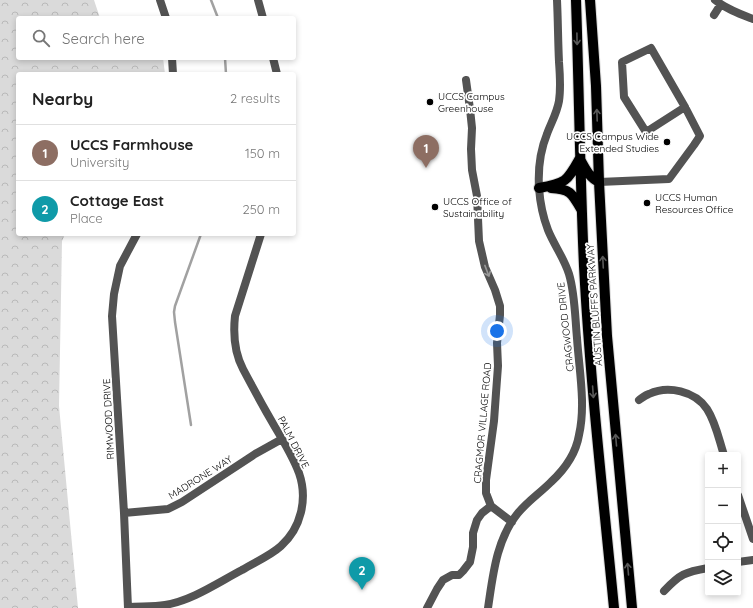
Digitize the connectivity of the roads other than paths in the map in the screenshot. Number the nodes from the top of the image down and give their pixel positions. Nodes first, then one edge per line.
1 (160, 0) edge
2 (258, 0) edge
3 (557, 0) edge
4 (576, 0) edge
5 (590, 0) edge
6 (718, 2) edge
7 (714, 15) dead end
8 (165, 16) edge
9 (262, 16) edge
10 (753, 19) edge
11 (172, 60) edge
12 (274, 60) edge
13 (173, 72) edge
14 (277, 72) edge
15 (466, 80) dead end
16 (685, 107) junction
17 (580, 158) junction
18 (599, 182) junction
19 (539, 188) junction
20 (582, 210) junction
21 (136, 236) edge
22 (260, 236) edge
23 (639, 400) dead end
24 (282, 439) junction
25 (723, 452) edge
26 (741, 504) edge
27 (491, 506) junction
28 (124, 513) junction
29 (512, 522) junction
30 (753, 539) edge
31 (753, 560) edge
32 (741, 562) edge
33 (705, 568) edge
34 (664, 591) dead end
35 (128, 608) edge
36 (427, 608) edge
37 (488, 608) edge
38 (614, 608) edge
39 (632, 608) edge

1 - 8 street
2 - 9 street
3 - 19 street, CRAGWOOD DRIVE
4 -> 17 main road, AUSTIN BLUFFS PARKWAY
18 -> 5 main road, AUSTIN BLUFFS PARKWAY
6 - 7 street
6 - 10 street
11 - 13 street
12 - 14 street
15 -> 27 street, CRAGMOR VILLAGE ROAD
16 - 16 street
16 - 18 street
17 - 18 main road
17 - 19 main road
17 - 20 main road, AUSTIN BLUFFS PARKWAY
39 -> 18 main road, AUSTIN BLUFFS PARKWAY
19 - 20 main road
19 - 29 street, CRAGWOOD DRIVE
20 -> 38 main road, AUSTIN BLUFFS PARKWAY
21 - 28 street, RIMWOOD DRIVE
22 - 24 street, PALM DRIVE
23 - 25 street
24 - 28 street, MADRONE WAY
24 - 35 street, PALM DRIVE
26 - 30 street
27 - 29 street
27 - 36 street
28 - 35 street, RIMWOOD DRIVE
29 - 37 street, CRAGWOOD DRIVE
31 - 32 street
33 - 34 street

